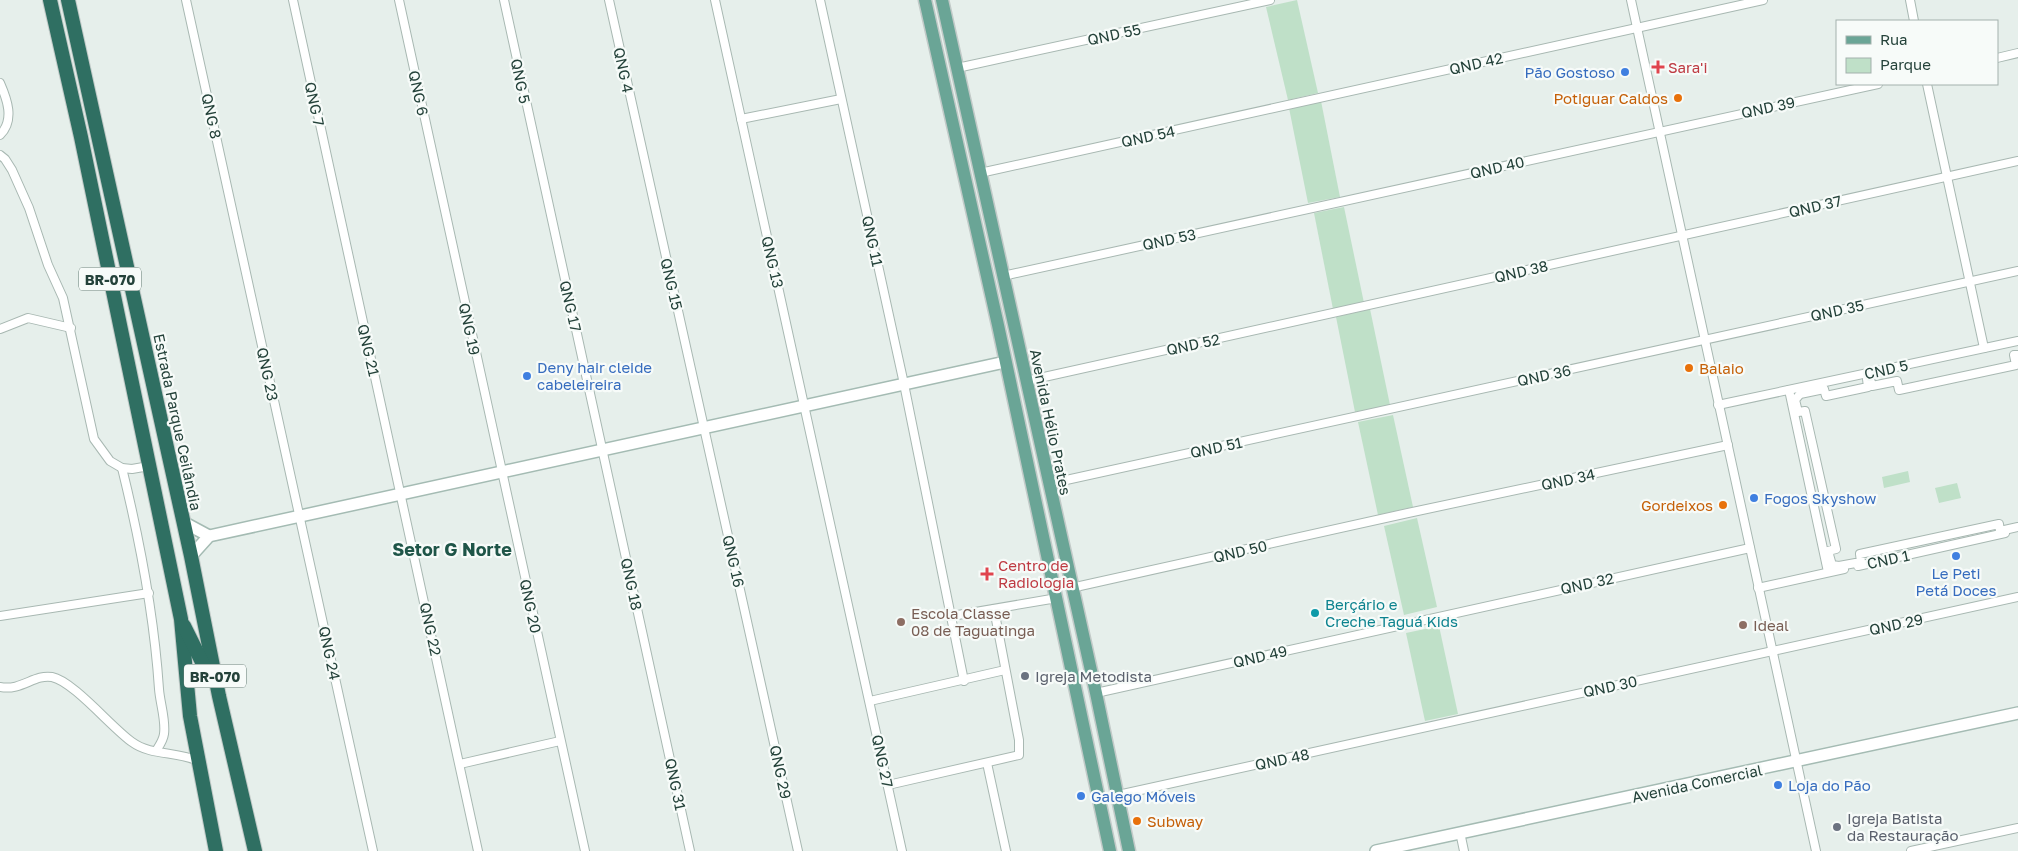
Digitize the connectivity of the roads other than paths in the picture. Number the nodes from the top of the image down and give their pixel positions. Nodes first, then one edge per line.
1 (50, 0) edge
2 (68, 0) edge
3 (186, 0) edge
4 (293, 0) edge
5 (398, 0) edge
6 (504, 0) edge
7 (609, 0) edge
8 (715, 0) edge
9 (820, 0) edge
10 (925, 0) edge
11 (933, 0) edge
12 (942, 0) edge
13 (1270, 0) edge
14 (1631, 0) edge
15 (1763, 0) edge
16 (1910, 0) edge
17 (1914, 20) edge
18 (947, 24) junction
19 (1637, 28) junction
20 (2018, 53) edge
21 (1998, 58) edge
22 (957, 68) junction
23 (0, 82) edge
24 (1873, 85) edge
25 (1927, 85) edge
26 (842, 99) junction
27 (1316, 99) joint
28 (741, 119) junction
29 (1659, 131) junction
30 (0, 134) edge
31 (639, 141) joint
32 (0, 155) edge
33 (2018, 161) edge
34 (539, 163) joint
35 (980, 173) junction
36 (1948, 177) junction
37 (439, 185) joint
38 (1334, 203) joint
39 (336, 207) joint
40 (238, 233) joint
41 (1682, 236) junction
42 (2018, 271) edge
43 (1003, 276) junction
44 (1970, 281) junction
45 (1360, 307) joint
46 (998, 325) junction
47 (70, 328) junction
48 (0, 329) edge
49 (1704, 340) junction
50 (2018, 341) edge
51 (1984, 348) junction
52 (2018, 354) edge
53 (1005, 362) junction
54 (1026, 381) junction
55 (904, 384) junction
56 (1789, 390) junction
57 (805, 405) junction
58 (1718, 405) junction
59 (1384, 410) joint
60 (704, 428) junction
61 (1728, 445) junction
62 (603, 450) junction
63 (149, 466) junction
64 (122, 468) junction
65 (502, 472) junction
66 (1048, 484) junction
67 (401, 494) junction
68 (1408, 513) joint
69 (299, 516) junction
70 (183, 522) junction
71 (2018, 529) edge
72 (209, 536) junction
73 (1750, 548) junction
74 (191, 556) junction
75 (1828, 572) junction
76 (1072, 588) junction
77 (1758, 588) junction
78 (149, 593) junction
79 (2018, 597) edge
80 (1057, 598) junction
81 (994, 609) junction
82 (0, 616) edge
83 (952, 616) junction
84 (181, 618) junction
85 (1424, 619) joint
86 (1084, 641) junction
87 (1773, 651) junction
88 (863, 670) joint
89 (1005, 670) junction
90 (964, 681) junction
91 (0, 687) edge
92 (1096, 693) junction
93 (764, 694) joint
94 (219, 696) junction
95 (870, 701) junction
96 (2018, 713) edge
97 (661, 718) joint
98 (1446, 722) joint
99 (560, 741) junction
100 (156, 752) junction
101 (198, 761) junction
102 (1798, 762) junction
103 (987, 763) junction
104 (460, 764) junction
105 (888, 785) junction
106 (1118, 794) junction
107 (2018, 828) edge
108 (1460, 832) junction
109 (216, 851) edge
110 (255, 851) edge
111 (373, 851) edge
112 (478, 851) edge
113 (586, 851) edge
114 (690, 851) edge
115 (798, 851) edge
116 (902, 851) edge
117 (1006, 851) edge
118 (1110, 851) edge
119 (1128, 851) edge
120 (1376, 851) edge
121 (1464, 851) edge
122 (1816, 851) edge
123 (1911, 851) edge

1 - 63 highway, BR-070
2 - 70 highway, Estrada Parque Ceilândia / BR-070
3 - 40 street, QNG 8
4 - 39 street, QNG 7
5 - 37 street, QNG 6
6 - 34 street, QNG 5
7 - 31 street, QNG 4
8 - 28 street, QNG 13
9 - 26 street, QNG 11
10 - 46 main road, Avenida Hélio Prates
11 - 18 main road
12 - 18 main road, Avenida Hélio Prates
13 - 22 street, QND 55
14 - 19 street
15 - 19 street, QND 42
16 - 17 street
18 - 22 main road, Avenida Hélio Prates
19 - 27 street, QND 42
19 - 29 street
20 - 21 street
22 - 35 main road, Avenida Hélio Prates
23 - 30 street
24 - 29 street, QND 39
25 - 36 street
26 - 28 street
26 - 55 street, QNG 11
27 - 35 street, QND 54
28 - 57 street, QNG 13
29 - 38 street, QND 40
29 - 41 street
31 - 60 street, QNG 15
32 - 47 street
33 - 36 street, QND 37
34 - 62 street, QNG 17
35 - 43 main road, Avenida Hélio Prates
36 - 41 street, QND 37
36 - 44 street
37 - 65 street, QNG 19
38 - 43 street, QND 53
39 - 67 street, QNG 21
40 - 69 street, QNG 23
41 - 45 street, QND 38
41 - 49 street
42 - 44 street, QND 35
43 - 54 main road, Avenida Hélio Prates
44 - 49 street, QND 35
44 - 51 street
45 - 54 street, QND 52
46 - 53 main road, Avenida Hélio Prates
46 - 54 main road
47 - 48 street
47 - 64 street
49 - 58 street
49 - 59 street, QND 36
50 - 51 street, CND 5
51 - 56 street, CND 5
52 - 71 street
53 - 55 street
53 - 80 main road, Avenida Hélio Prates
54 - 66 main road, Avenida Hélio Prates
55 - 57 street
55 - 83 street, QNG 11
56 - 58 street, CND 5
56 - 75 street
57 - 60 street
57 - 88 street, QNG 13
58 - 61 street
59 - 66 street, QND 51
60 - 62 street
60 - 93 street, QNG 16
61 - 68 street, QND 34
61 - 73 street
62 - 65 street
62 - 97 street, QNG 18
63 - 64 street
63 - 84 highway, BR-070
64 - 78 street
65 - 67 street
65 - 99 street, QNG 20
66 - 76 main road, Avenida Hélio Prates
67 - 69 street
67 - 104 street, QNG 22
68 - 76 street, QND 50
69 - 72 street
69 - 111 street, QNG 24
70 - 72 street
70 - 74 highway, Estrada Parque Ceilândia / BR-070
71 - 75 street, CND 1
72 - 74 street
73 - 77 street
73 - 85 street, QND 32
74 - 94 highway, Estrada Parque Ceilândia / BR-070
75 - 77 street, CND 1
76 - 86 main road, Avenida Hélio Prates
77 - 87 street
78 - 82 street
78 - 100 street
79 - 87 street, QND 29
80 - 81 street
80 - 86 main road
80 - 118 main road, Avenida Hélio Prates
81 - 83 street
81 - 89 street
83 - 90 street, QNG 11
84 - 94 highway
84 - 101 highway, BR-070
85 - 92 street, QND 49
86 - 92 main road, Avenida Hélio Prates
87 - 98 street, QND 30
87 - 102 street
88 - 95 street, QNG 27
89 - 90 street
89 - 103 street
90 - 95 street
91 - 100 street
92 - 106 main road, Avenida Hélio Prates
93 - 115 street, QNG 29
94 - 110 highway, Estrada Parque Ceilândia / BR-070
95 - 105 street, QNG 27
96 - 102 street, Avenida Comercial
97 - 114 street, QNG 31
98 - 106 street, QND 48
99 - 104 street
99 - 113 street, QNG 20
100 - 101 street
101 - 109 highway, BR-070
102 - 108 street, Avenida Comercial
102 - 122 street
103 - 105 street
103 - 117 street
104 - 112 street, QNG 22
105 - 116 street, QNG 27
106 - 119 main road, Avenida Hélio Prates
107 - 123 street
108 - 120 street, Avenida Comercial
108 - 121 street

